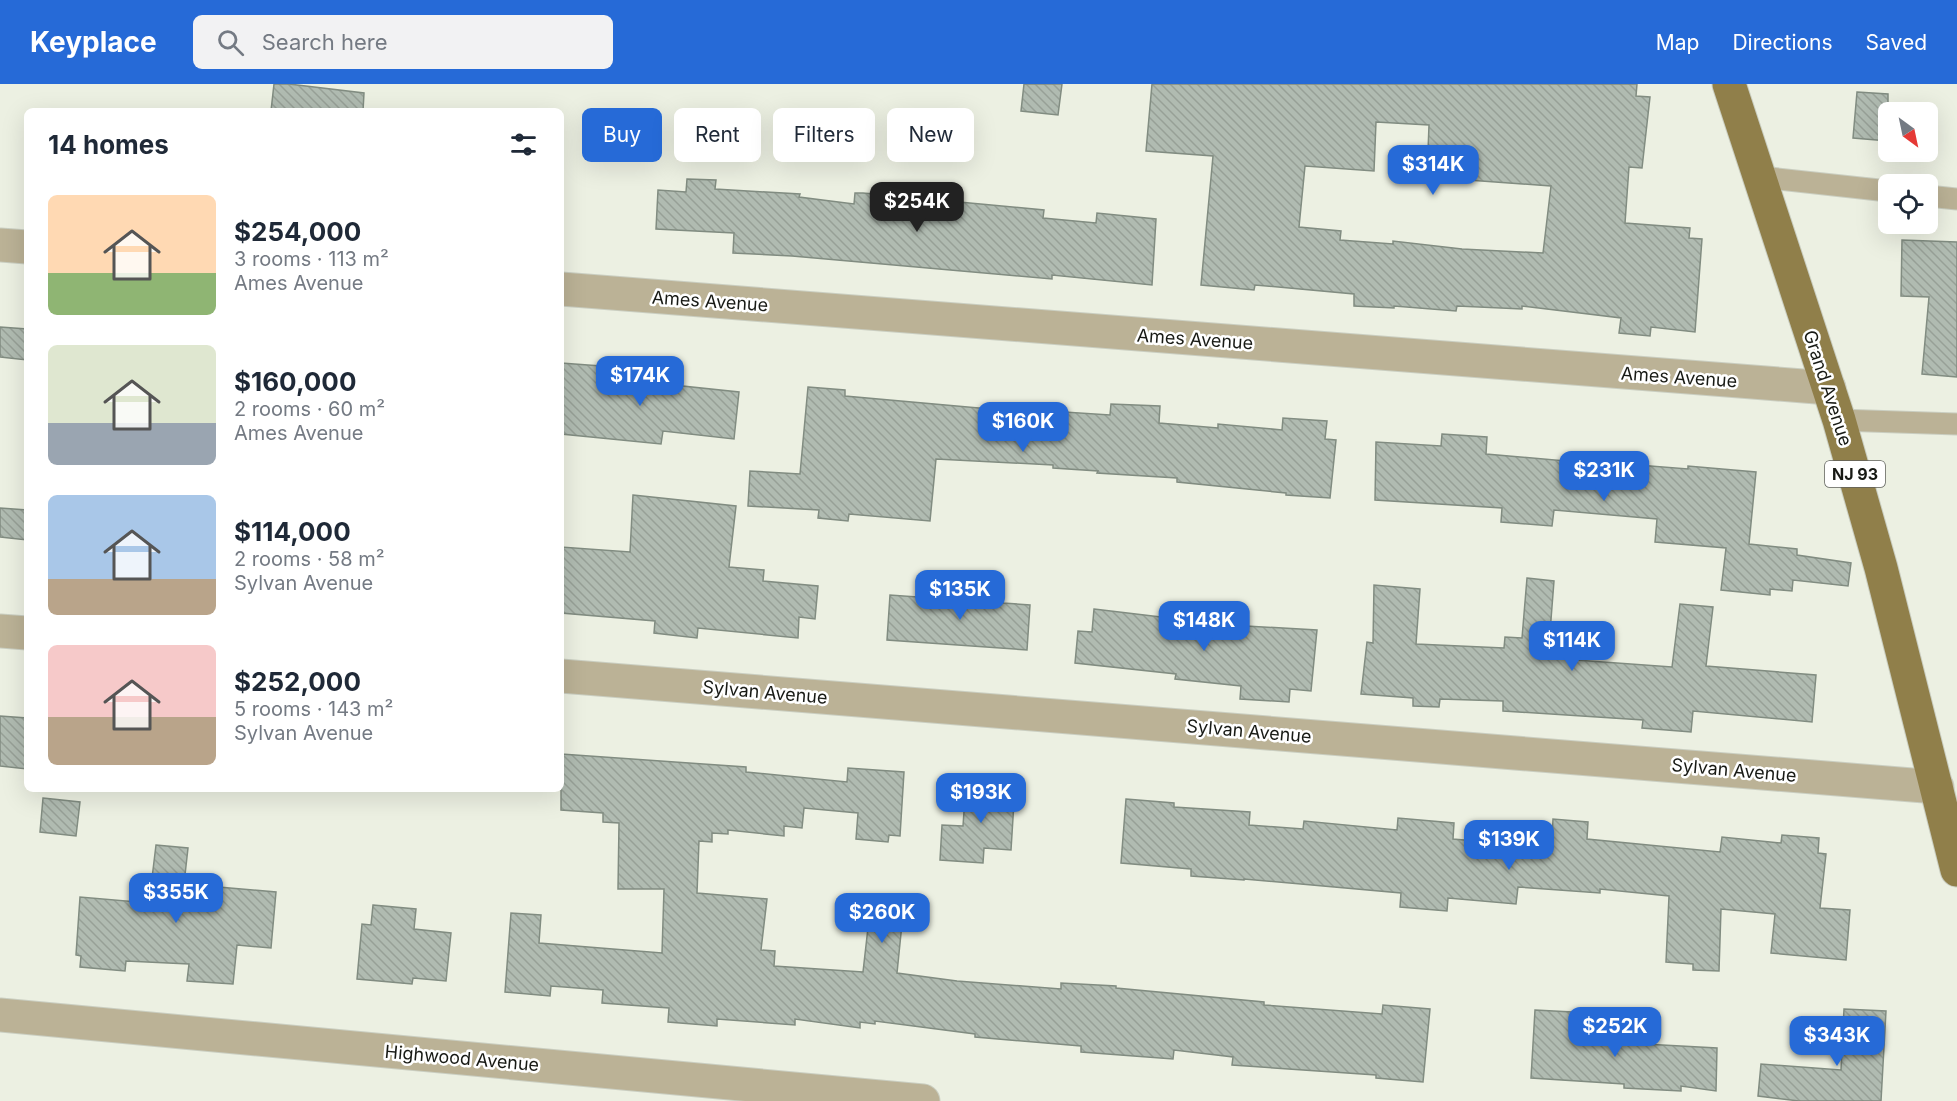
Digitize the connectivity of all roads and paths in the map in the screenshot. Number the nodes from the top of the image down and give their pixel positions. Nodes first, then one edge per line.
1 (1729, 84) edge
2 (1760, 177) junction
3 (1878, 190) edge
4 (1938, 197) edge
5 (1957, 199) edge
6 (0, 245) edge
7 (24, 247) edge
8 (564, 289) edge
9 (1829, 388) junction
10 (1839, 420) junction
11 (1957, 424) edge
12 (0, 631) edge
13 (24, 633) edge
14 (564, 676) edge
15 (1937, 787) junction
16 (1957, 870) edge
17 (0, 1015) edge
18 (923, 1101) edge

1 - 2 main road, Grand Avenue / NJ 93
2 - 3 lane
2 - 9 main road, Grand Avenue / NJ 93
4 - 5 lane
6 - 7 street
8 - 9 street, Ames Avenue
9 - 10 main road, Grand Avenue / NJ 93
10 - 11 lane
10 - 15 main road, Grand Avenue / NJ 93
12 - 13 street
14 - 15 street, Sylvan Avenue
15 - 16 main road, Grand Avenue / NJ 93
17 - 18 street, Highwood Avenue

